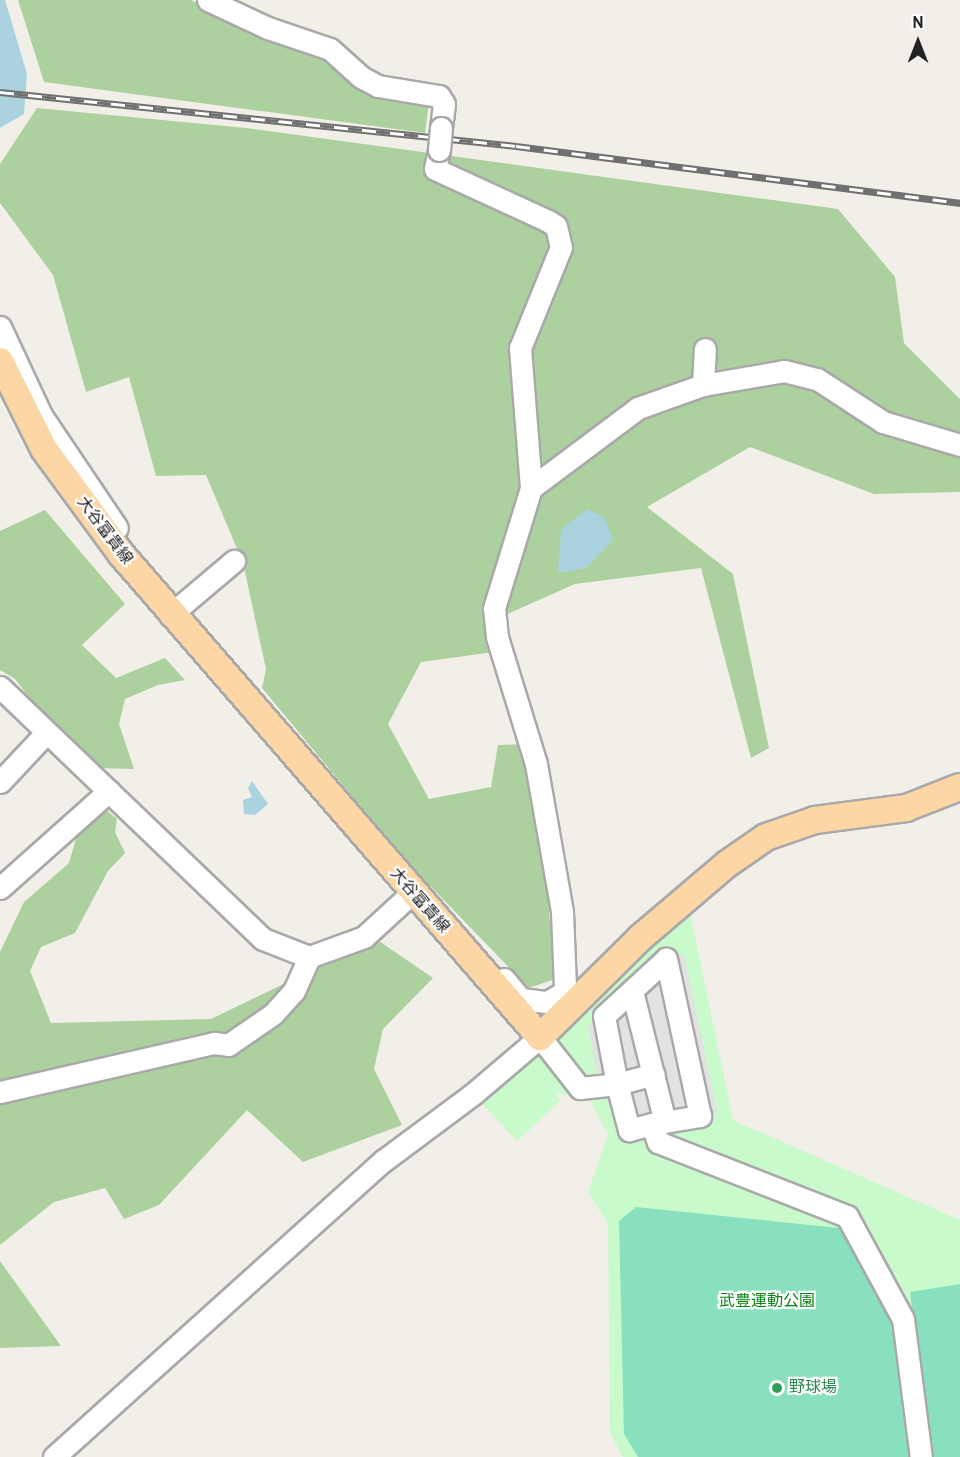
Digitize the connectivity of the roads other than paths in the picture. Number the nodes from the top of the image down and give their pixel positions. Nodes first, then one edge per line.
1 (208, 0) edge
2 (0, 327) edge
3 (705, 349) dead end
4 (0, 361) edge
5 (703, 385) junction
6 (960, 445) edge
7 (531, 488) junction
8 (234, 561) dead end
9 (175, 611) junction
10 (0, 687) edge
11 (46, 733) junction
12 (0, 783) edge
13 (960, 787) edge
14 (110, 791) junction
15 (0, 888) edge
16 (412, 893) junction
17 (309, 957) junction
18 (632, 991) junction
19 (565, 1001) junction
20 (540, 1037) junction
21 (654, 1074) junction
22 (617, 1083) junction
23 (0, 1092) edge
24 (658, 1123) junction
25 (75, 1449) edge
26 (54, 1457) edge
27 (921, 1457) edge

1 - 7 street, bridge
2 - 9 street
3 - 5 street
4 - 9 main road, 大谷富貴線
5 - 6 street
5 - 7 street
7 - 19 street
8 - 9 street
9 - 16 main road, 大谷富貴線
9 - 19 street
10 - 11 street
11 - 12 street
11 - 14 street
13 - 19 main road
14 - 15 street
14 - 17 street
16 - 17 street
16 - 20 main road, 大谷富貴線
17 - 23 street
18 - 21 street
18 - 22 street
18 - 24 street
19 - 20 main road
20 - 22 street
20 - 25 street
21 - 22 street
21 - 24 street
22 - 24 street
24 - 27 street
25 - 26 street

